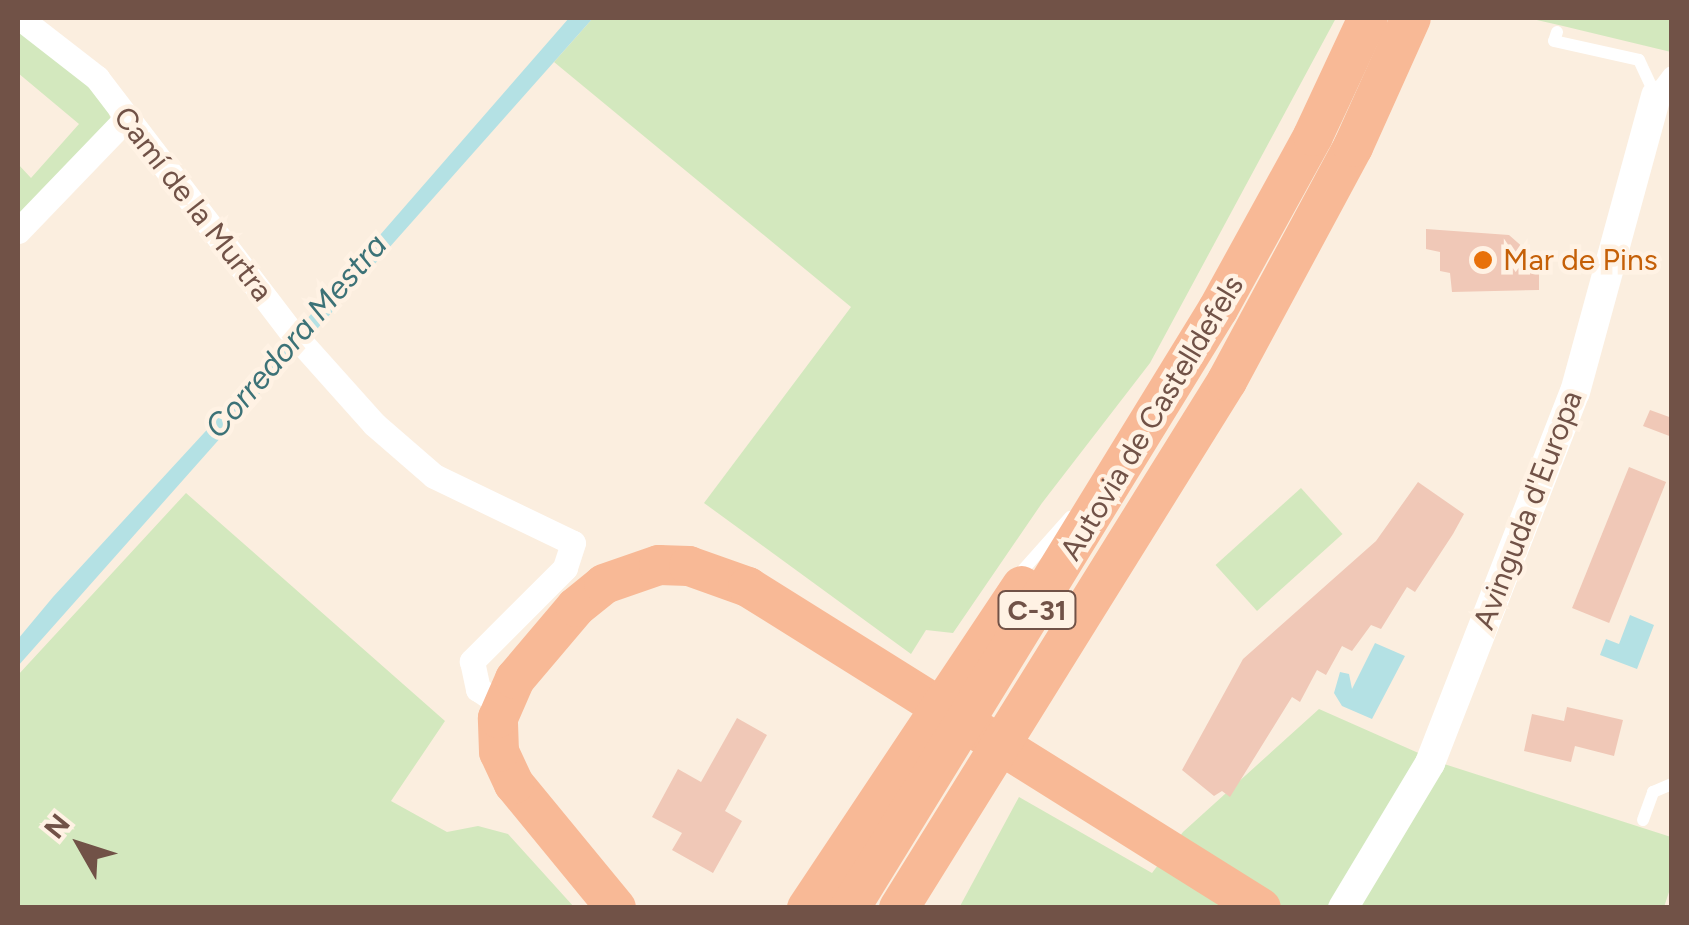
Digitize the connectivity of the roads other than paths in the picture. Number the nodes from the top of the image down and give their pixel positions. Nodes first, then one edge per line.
1 (20, 18) edge
2 (1368, 18) edge
3 (1411, 18) edge
4 (1556, 32) dead end
5 (1664, 85) edge
6 (126, 120) junction
7 (18, 231) edge
8 (1218, 309) junction
9 (502, 705) junction
10 (988, 767) junction
11 (1672, 784) edge
12 (1643, 820) dead end
13 (1342, 906) edge
14 (616, 908) edge
15 (806, 908) edge
16 (850, 908) edge
17 (900, 908) edge
18 (922, 908) edge
19 (1261, 908) edge

1 - 6 street, Camí de la Murtra
2 - 8 highway, Autovia de Castelldefels / C-31
3 - 10 highway, Autovia de Castelldefels / C-31
4 - 5 lane
5 - 13 street, Avinguda d'Europa
6 - 7 street
6 - 9 street, Camí de la Murtra
8 - 15 highway
8 - 16 highway, Autovia de Castelldefels / C-31
9 - 14 highway
9 - 19 highway
10 - 17 highway, Autovia de Castelldefels / C-31
10 - 18 highway
11 - 12 lane

